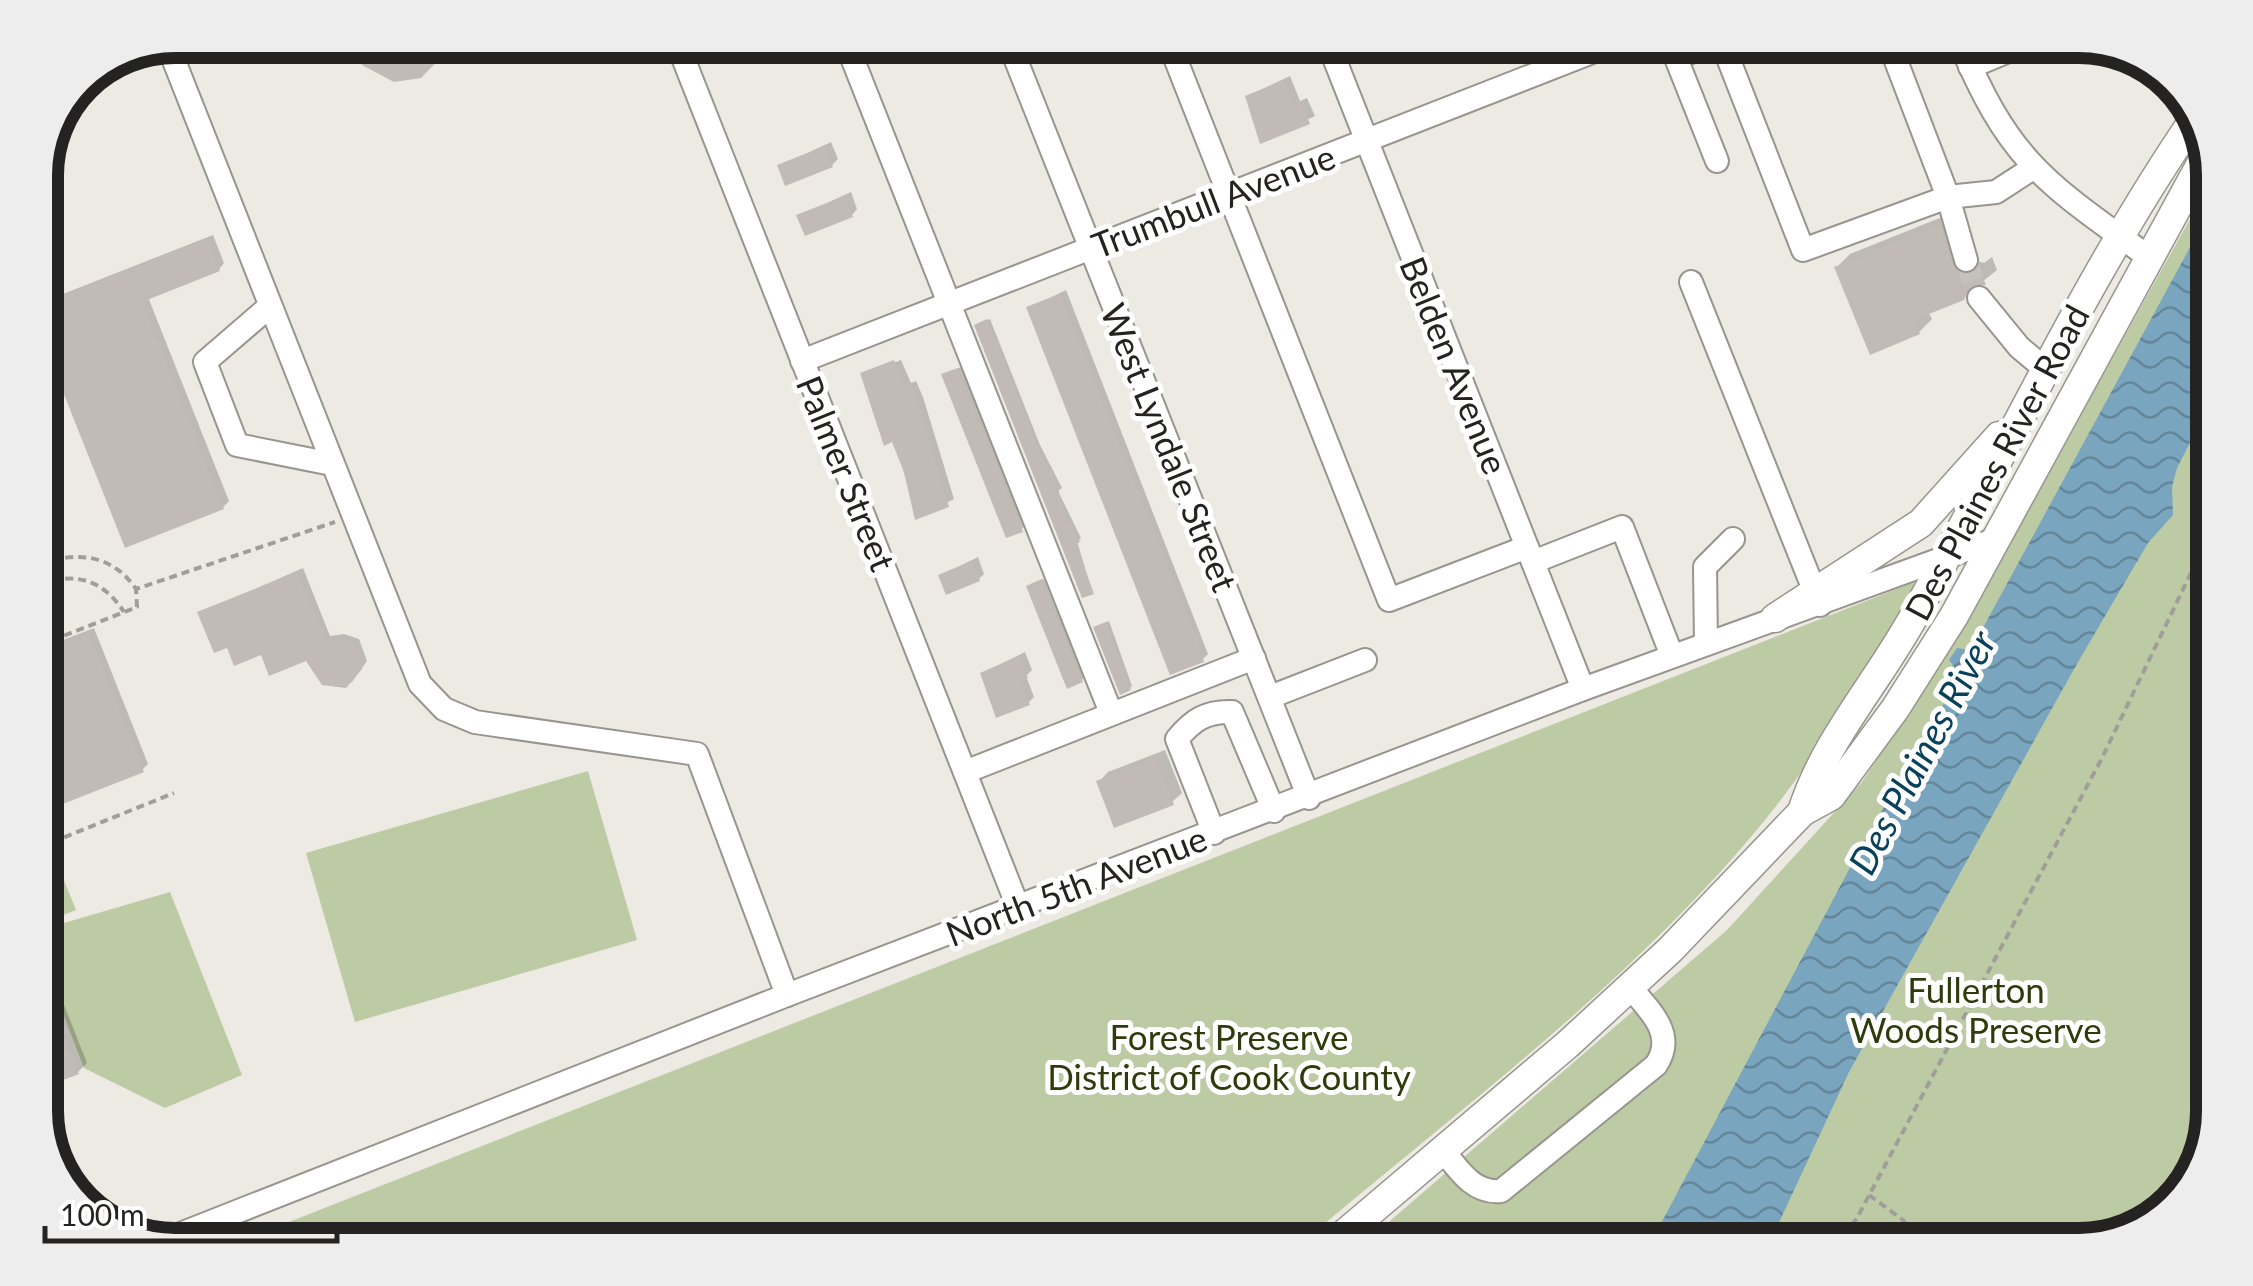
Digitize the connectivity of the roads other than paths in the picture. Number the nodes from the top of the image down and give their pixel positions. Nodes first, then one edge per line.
1 (173, 58) edge
2 (683, 58) edge
3 (852, 58) edge
4 (1015, 58) edge
5 (1175, 58) edge
6 (1334, 58) edge
7 (1577, 58) edge
8 (1676, 58) edge
9 (1728, 58) edge
10 (1895, 58) edge
11 (1966, 58) edge
12 (1992, 58) edge
13 (1970, 67) junction
14 (2187, 130) edge
15 (1366, 140) junction
16 (1717, 160) dead end
17 (2033, 168) junction
18 (2195, 175) edge
19 (1229, 194) junction
20 (1948, 197) junction
21 (2118, 235) junction
22 (1091, 248) junction
23 (2150, 258) junction
24 (1966, 260) tunnel mouth
25 (1691, 282) dead end
26 (1980, 298) tunnel mouth
27 (949, 303) junction
28 (270, 306) junction
29 (802, 361) junction
30 (2046, 368) junction
31 (2029, 400) junction
32 (332, 464) junction
33 (1733, 538) dead end
34 (1996, 539) junction
35 (1530, 555) junction
36 (1946, 558) junction
37 (1818, 598) junction
38 (1774, 618) joint
39 (1706, 644) junction
40 (1672, 656) junction
41 (1254, 658) junction
42 (1365, 660) dead end
43 (1583, 689) junction
44 (1270, 697) junction
45 (1112, 714) junction
46 (965, 772) junction
47 (1309, 798) junction
48 (1274, 811) junction
49 (1802, 812) junction
50 (1214, 834) junction
51 (1018, 907) junction
52 (1630, 987) junction
53 (787, 995) junction
54 (1442, 1149) junction
55 (196, 1228) edge
56 (1351, 1228) edge

1 - 28 street
2 - 29 street, Palmer Street
3 - 27 street
4 - 22 street, West Lyndale Street
5 - 19 street
6 - 15 street, Belden Avenue
7 - 15 street, Trumbull Avenue
8 - 16 street
9 - 20 street
10 - 20 street
11 - 13 street
12 - 13 street
13 - 17 street
14 - 21 main road, Des Plaines River Road
15 - 19 street, Trumbull Avenue
15 - 35 street, Belden Avenue
17 - 20 street
17 - 21 street
18 - 23 main road, Des Plaines River Road
19 - 22 street, Trumbull Avenue
19 - 35 street
20 - 24 street
21 - 23 street
21 - 30 main road, Des Plaines River Road
22 - 27 street, Trumbull Avenue
22 - 41 street, West Lyndale Street
23 - 34 main road, Des Plaines River Road
25 - 37 street
26 - 30 street
27 - 29 street, Trumbull Avenue
27 - 45 street
28 - 32 street
28 - 32 street
29 - 46 street, Palmer Street
30 - 31 main road, Des Plaines River Road
31 - 36 main road, Des Plaines River Road
31 - 37 main road
32 - 53 street
33 - 39 street
34 - 36 street
34 - 49 main road, Des Plaines River Road
35 - 40 street
35 - 43 street, Belden Avenue
36 - 37 street
36 - 49 main road, Des Plaines River Road
37 - 38 main road
38 - 39 street, North 5th Avenue
39 - 40 street, North 5th Avenue
40 - 43 street, North 5th Avenue
41 - 44 street, West Lyndale Street
41 - 45 street
42 - 44 street
43 - 47 street, North 5th Avenue
44 - 47 street, West Lyndale Street
45 - 46 street
46 - 51 street, Palmer Street
47 - 48 street, North 5th Avenue
48 - 50 street, North 5th Avenue
48 - 50 street
49 - 52 main road, Des Plaines River Road
50 - 51 street, North 5th Avenue
51 - 53 street, North 5th Avenue
52 - 54 main road, Des Plaines River Road
52 - 54 street
53 - 55 street, North 5th Avenue
54 - 56 main road, Des Plaines River Road

